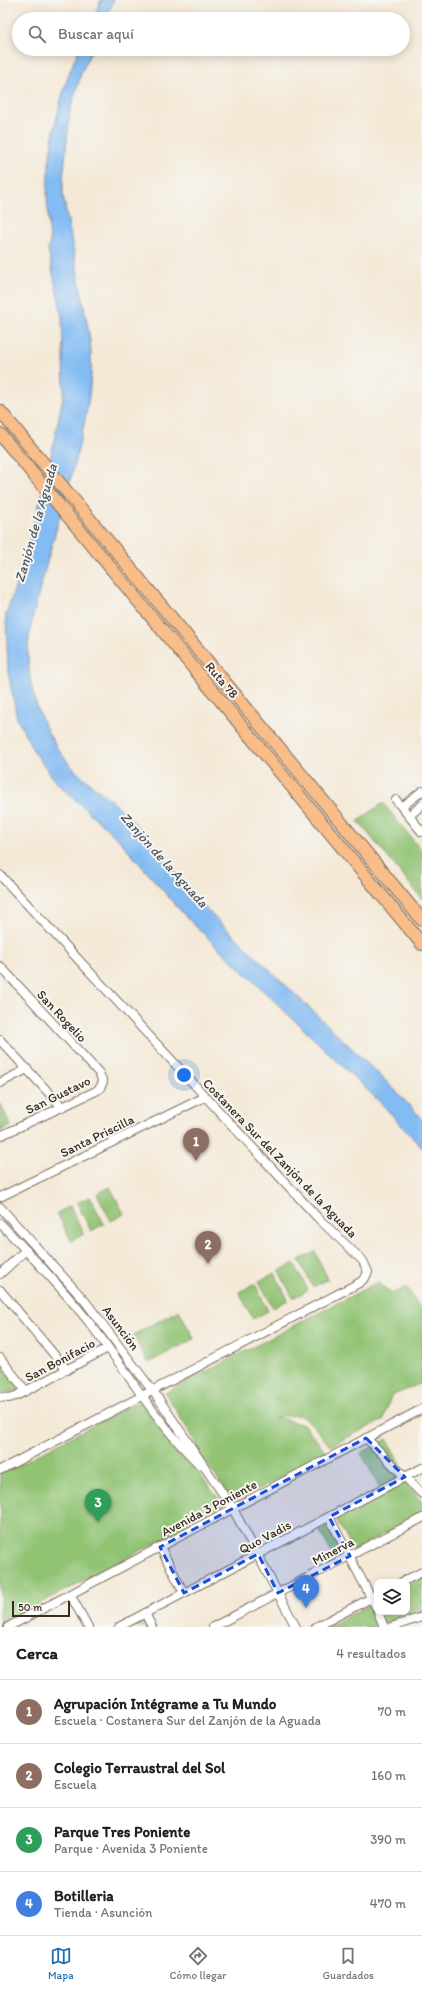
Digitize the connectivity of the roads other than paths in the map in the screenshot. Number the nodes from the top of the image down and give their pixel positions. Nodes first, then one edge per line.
1 (0, 411) edge
2 (0, 434) edge
3 (422, 791) edge
4 (396, 800) dead end
5 (422, 805) edge
6 (402, 807) junction
7 (409, 816) junction
8 (422, 832) edge
9 (0, 875) edge
10 (422, 920) edge
11 (422, 944) edge
12 (0, 966) edge
13 (0, 1040) edge
14 (27, 1069) junction
15 (0, 1083) edge
16 (102, 1084) joint
17 (205, 1097) junction
18 (62, 1107) junction
19 (0, 1136) edge
20 (0, 1197) edge
21 (0, 1207) edge
22 (0, 1223) edge
23 (26, 1250) junction
24 (0, 1274) edge
25 (0, 1290) edge
26 (108, 1348) junction
27 (0, 1358) edge
28 (67, 1370) junction
29 (152, 1390) junction
30 (26, 1391) junction
31 (143, 1395) junction
32 (0, 1397) edge
33 (422, 1409) edge
34 (366, 1438) junction
35 (422, 1468) edge
36 (0, 1470) edge
37 (210, 1475) junction
38 (405, 1477) junction
39 (422, 1494) edge
40 (233, 1509) junction
41 (329, 1517) junction
42 (422, 1518) edge
43 (160, 1547) junction
44 (258, 1554) junction
45 (350, 1556) junction
46 (422, 1572) edge
47 (408, 1579) edge
48 (184, 1593) junction
49 (278, 1593) junction
50 (70, 1594) junction
51 (374, 1594) edge
52 (374, 1597) edge
53 (145, 1613) junction
54 (379, 1615) edge
55 (422, 1617) edge
56 (8, 1627) edge
57 (88, 1627) edge
58 (119, 1627) edge
59 (152, 1627) edge
60 (213, 1627) edge
61 (296, 1627) edge
62 (316, 1627) edge
63 (384, 1627) edge
64 (390, 1627) edge

1 - 10 highway, Ruta 78
2 - 11 highway, Ruta 78
3 - 6 street
4 - 6 street
5 - 7 street
6 - 7 street
7 - 8 street
9 - 17 street, Costanera Sur del Zanjón de la Aguada
12 - 16 street, San Rogelio
13 - 14 street
14 - 15 street
14 - 18 street
16 - 18 street, San Gustavo
17 - 20 street, Santa Priscilla
17 - 29 street, Costanera Sur del Zanjón de la Aguada
18 - 19 street, San Gustavo
21 - 29 street, Asunción
22 - 23 street, Asunción
23 - 24 street
23 - 26 street, Asunción
25 - 28 street
26 - 28 street, San Bonifacio
26 - 31 street, Asunción
27 - 30 street
28 - 30 street, San Bonifacio
29 - 31 street
29 - 37 street, Asunción
30 - 32 street, San Bonifacio
31 - 36 street
31 - 37 street, Asunción
33 - 34 street, Avenida 3 Poniente
34 - 38 street
34 - 40 street, Avenida 3 Poniente
35 - 38 street, Quo Vadis
37 - 40 street, Asunción
38 - 39 street
38 - 41 street, Quo Vadis
40 - 43 street, Avenida 3 Poniente
40 - 44 street, Asunción
41 - 44 street, Quo Vadis
41 - 45 street
42 - 45 street, Minerva
43 - 48 street
43 - 50 street, Avenida 3 Poniente
44 - 48 street, Quo Vadis
44 - 49 street, Asunción
45 - 49 street, Minerva
45 - 51 street
46 - 47 street
48 - 53 street, Quo Vadis
49 - 60 street, Minerva
49 - 61 street, Asunción
50 - 56 street, Avenida 3 Poniente
50 - 57 street
52 - 62 street
53 - 58 street, Quo Vadis
53 - 59 street
54 - 63 street
55 - 64 street

